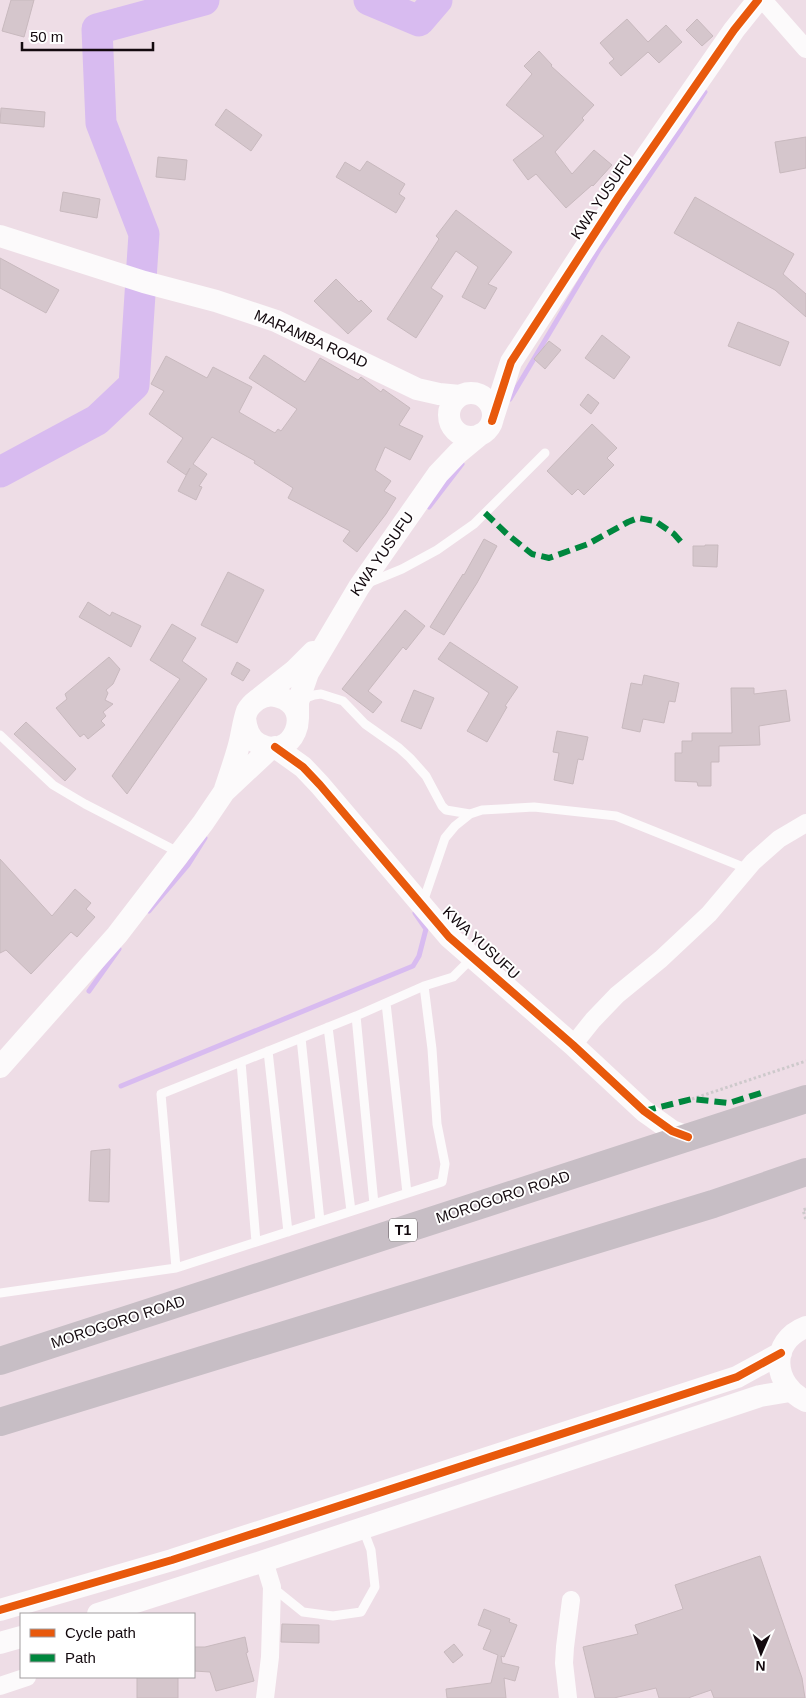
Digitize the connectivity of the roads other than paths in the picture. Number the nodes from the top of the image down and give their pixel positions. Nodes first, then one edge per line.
1 (758, 0) edge
2 (764, 0) edge
3 (806, 50) edge
4 (0, 236) edge
5 (511, 362) junction
6 (417, 389) junction
7 (464, 395) junction
8 (451, 422) junction
9 (487, 428) junction
10 (545, 453) dead end
11 (438, 474) junction
12 (358, 586) junction
13 (329, 635) junction
14 (261, 698) junction
15 (298, 715) junction
16 (246, 718) junction
17 (0, 736) edge
18 (273, 748) junction
19 (320, 786) junction
20 (224, 792) junction
21 (470, 814) junction
22 (806, 823) edge
23 (180, 853) junction
24 (748, 869) junction
25 (422, 905) junction
26 (473, 957) junction
27 (424, 986) junction
28 (386, 1003) junction
29 (356, 1016) junction
30 (328, 1027) junction
31 (300, 1038) junction
32 (573, 1045) junction
33 (268, 1051) junction
34 (241, 1062) junction
35 (0, 1067) edge
36 (806, 1099) edge
37 (688, 1137) junction
38 (806, 1172) edge
39 (407, 1193) junction
40 (374, 1204) junction
41 (351, 1211) junction
42 (320, 1221) junction
43 (288, 1232) junction
44 (256, 1242) junction
45 (176, 1268) junction
46 (0, 1293) edge
47 (806, 1327) edge
48 (781, 1353) junction
49 (0, 1360) edge
50 (798, 1396) edge
51 (0, 1422) edge
52 (363, 1528) junction
53 (264, 1561) junction
54 (272, 1587) junction
55 (571, 1600) dead end
56 (0, 1610) edge
57 (101, 1613) edge
58 (20, 1636) edge
59 (0, 1643) edge
60 (24, 1678) edge
61 (0, 1686) edge
62 (265, 1698) edge
63 (568, 1698) edge

1 - 5 street, KWA YUSUFU
2 - 3 street
4 - 6 street, MARAMBA ROAD
5 - 7 street, KWA YUSUFU
5 - 9 street, KWA YUSUFU
6 - 7 street, MARAMBA ROAD
6 - 8 street, MARAMBA ROAD
7 - 8 street
7 - 9 street
8 - 9 street
8 - 11 street, KWA YUSUFU
9 - 11 street, KWA YUSUFU
10 - 12 lane
11 - 12 street, KWA YUSUFU
12 - 13 street, KWA YUSUFU
13 - 14 street, KWA YUSUFU
13 - 15 street, KWA YUSUFU
14 - 15 street
14 - 16 street
15 - 18 street
15 - 19 street, KWA YUSUFU
15 - 21 lane
16 - 18 street
16 - 20 street
17 - 23 lane
18 - 19 street, KWA YUSUFU
18 - 20 street
19 - 25 street, KWA YUSUFU
20 - 23 street
21 - 24 lane
21 - 25 lane
22 - 24 street
23 - 35 street
24 - 32 street
25 - 26 street, KWA YUSUFU
26 - 27 lane
26 - 32 street, KWA YUSUFU
27 - 28 lane
27 - 39 lane
28 - 29 lane
28 - 39 lane
29 - 30 lane
29 - 40 lane
30 - 31 lane
30 - 41 lane
31 - 33 lane
31 - 42 lane
32 - 37 street, KWA YUSUFU
33 - 34 lane
33 - 43 lane
34 - 44 lane
34 - 45 lane
36 - 37 highway, MOROGORO ROAD / T1
37 - 49 highway, MOROGORO ROAD / T1
38 - 51 highway
39 - 40 lane
40 - 41 lane
41 - 42 lane
42 - 43 lane
43 - 44 lane
44 - 45 lane
45 - 46 lane
47 - 48 street
48 - 50 street
48 - 56 street
50 - 52 street
52 - 53 street
52 - 54 lane
53 - 54 street
53 - 57 street
54 - 62 street
55 - 63 street
58 - 59 street
60 - 61 street

